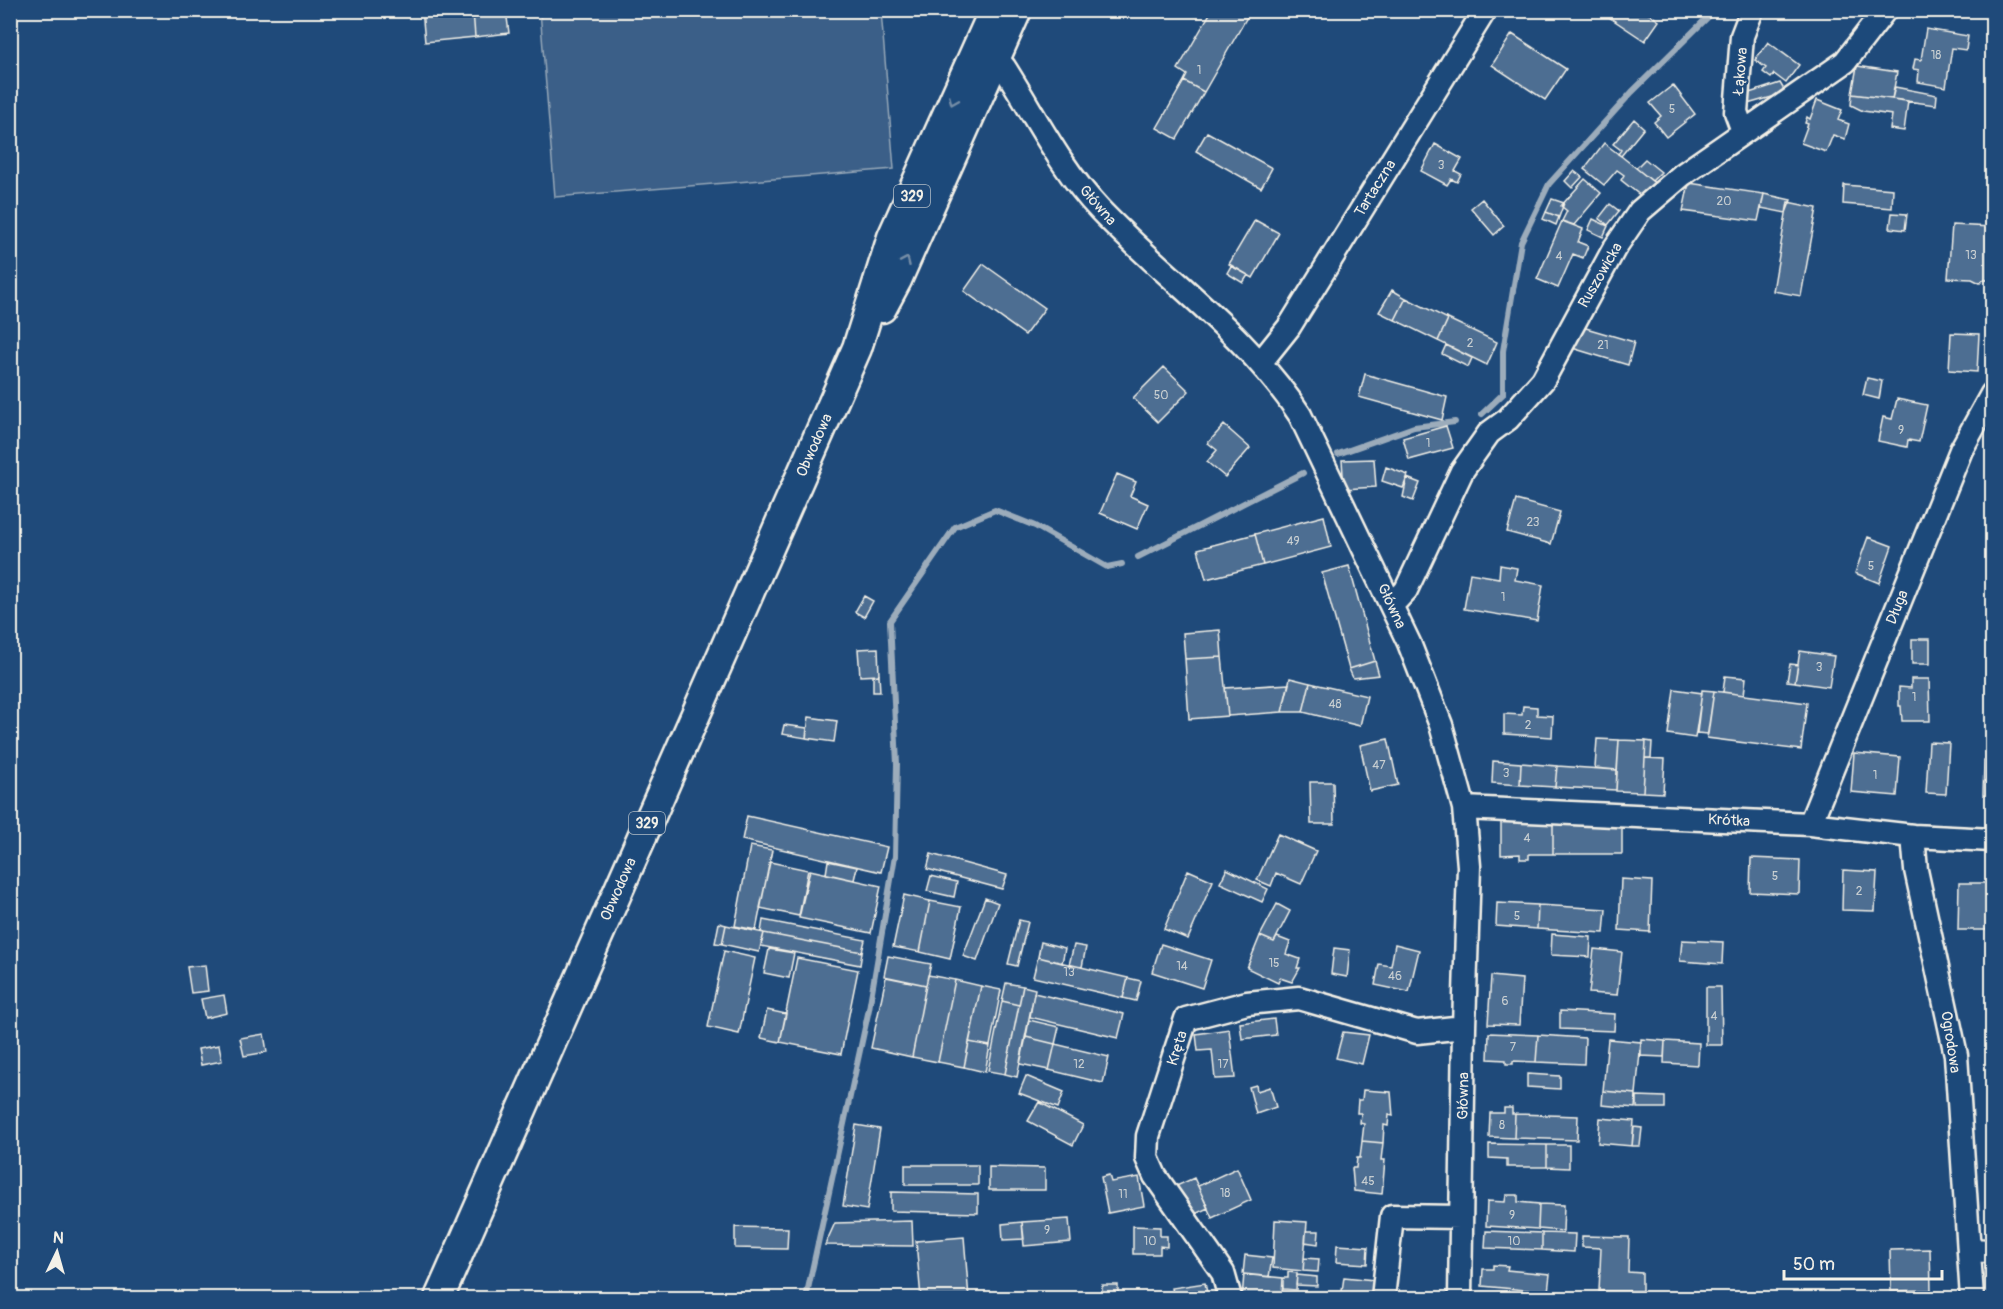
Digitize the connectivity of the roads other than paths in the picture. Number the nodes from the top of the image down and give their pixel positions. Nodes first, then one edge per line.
1 (994, 10) edge
2 (1017, 10) edge
3 (1485, 10) edge
4 (1752, 10) edge
5 (1885, 10) edge
6 (986, 52) junction
7 (1743, 131) junction
8 (1261, 362) junction
9 (1992, 394) edge
10 (1392, 605) junction
11 (1464, 808) junction
12 (1810, 824) junction
13 (1913, 837) junction
14 (1992, 840) edge
15 (1464, 1028) junction
16 (1461, 1217) junction
17 (1969, 1250) junction
18 (1992, 1251) edge
19 (439, 1299) edge
20 (1230, 1299) edge
21 (1383, 1299) edge
22 (1460, 1299) edge
23 (1972, 1299) edge

1 - 6 main road, Obwodowa / 329
2 - 6 main road, Obwodowa / 329
3 - 8 street, Tartaczna
4 - 7 street, Łąkowa
5 - 7 street, Ruszowicka
6 - 8 street, Główna
6 - 19 main road, Obwodowa / 329
7 - 10 street, Ruszowicka
8 - 10 street, Główna
9 - 12 street, Długa
10 - 11 street, Główna
11 - 12 street, Krótka
11 - 15 street, Główna
12 - 13 street, Krótka
13 - 14 street, Krótka
13 - 17 street, Ogrodowa
15 - 16 street, Główna
15 - 20 street, Kręta
16 - 21 street
16 - 22 street, Główna
17 - 18 street
17 - 23 street, Ogrodowa

